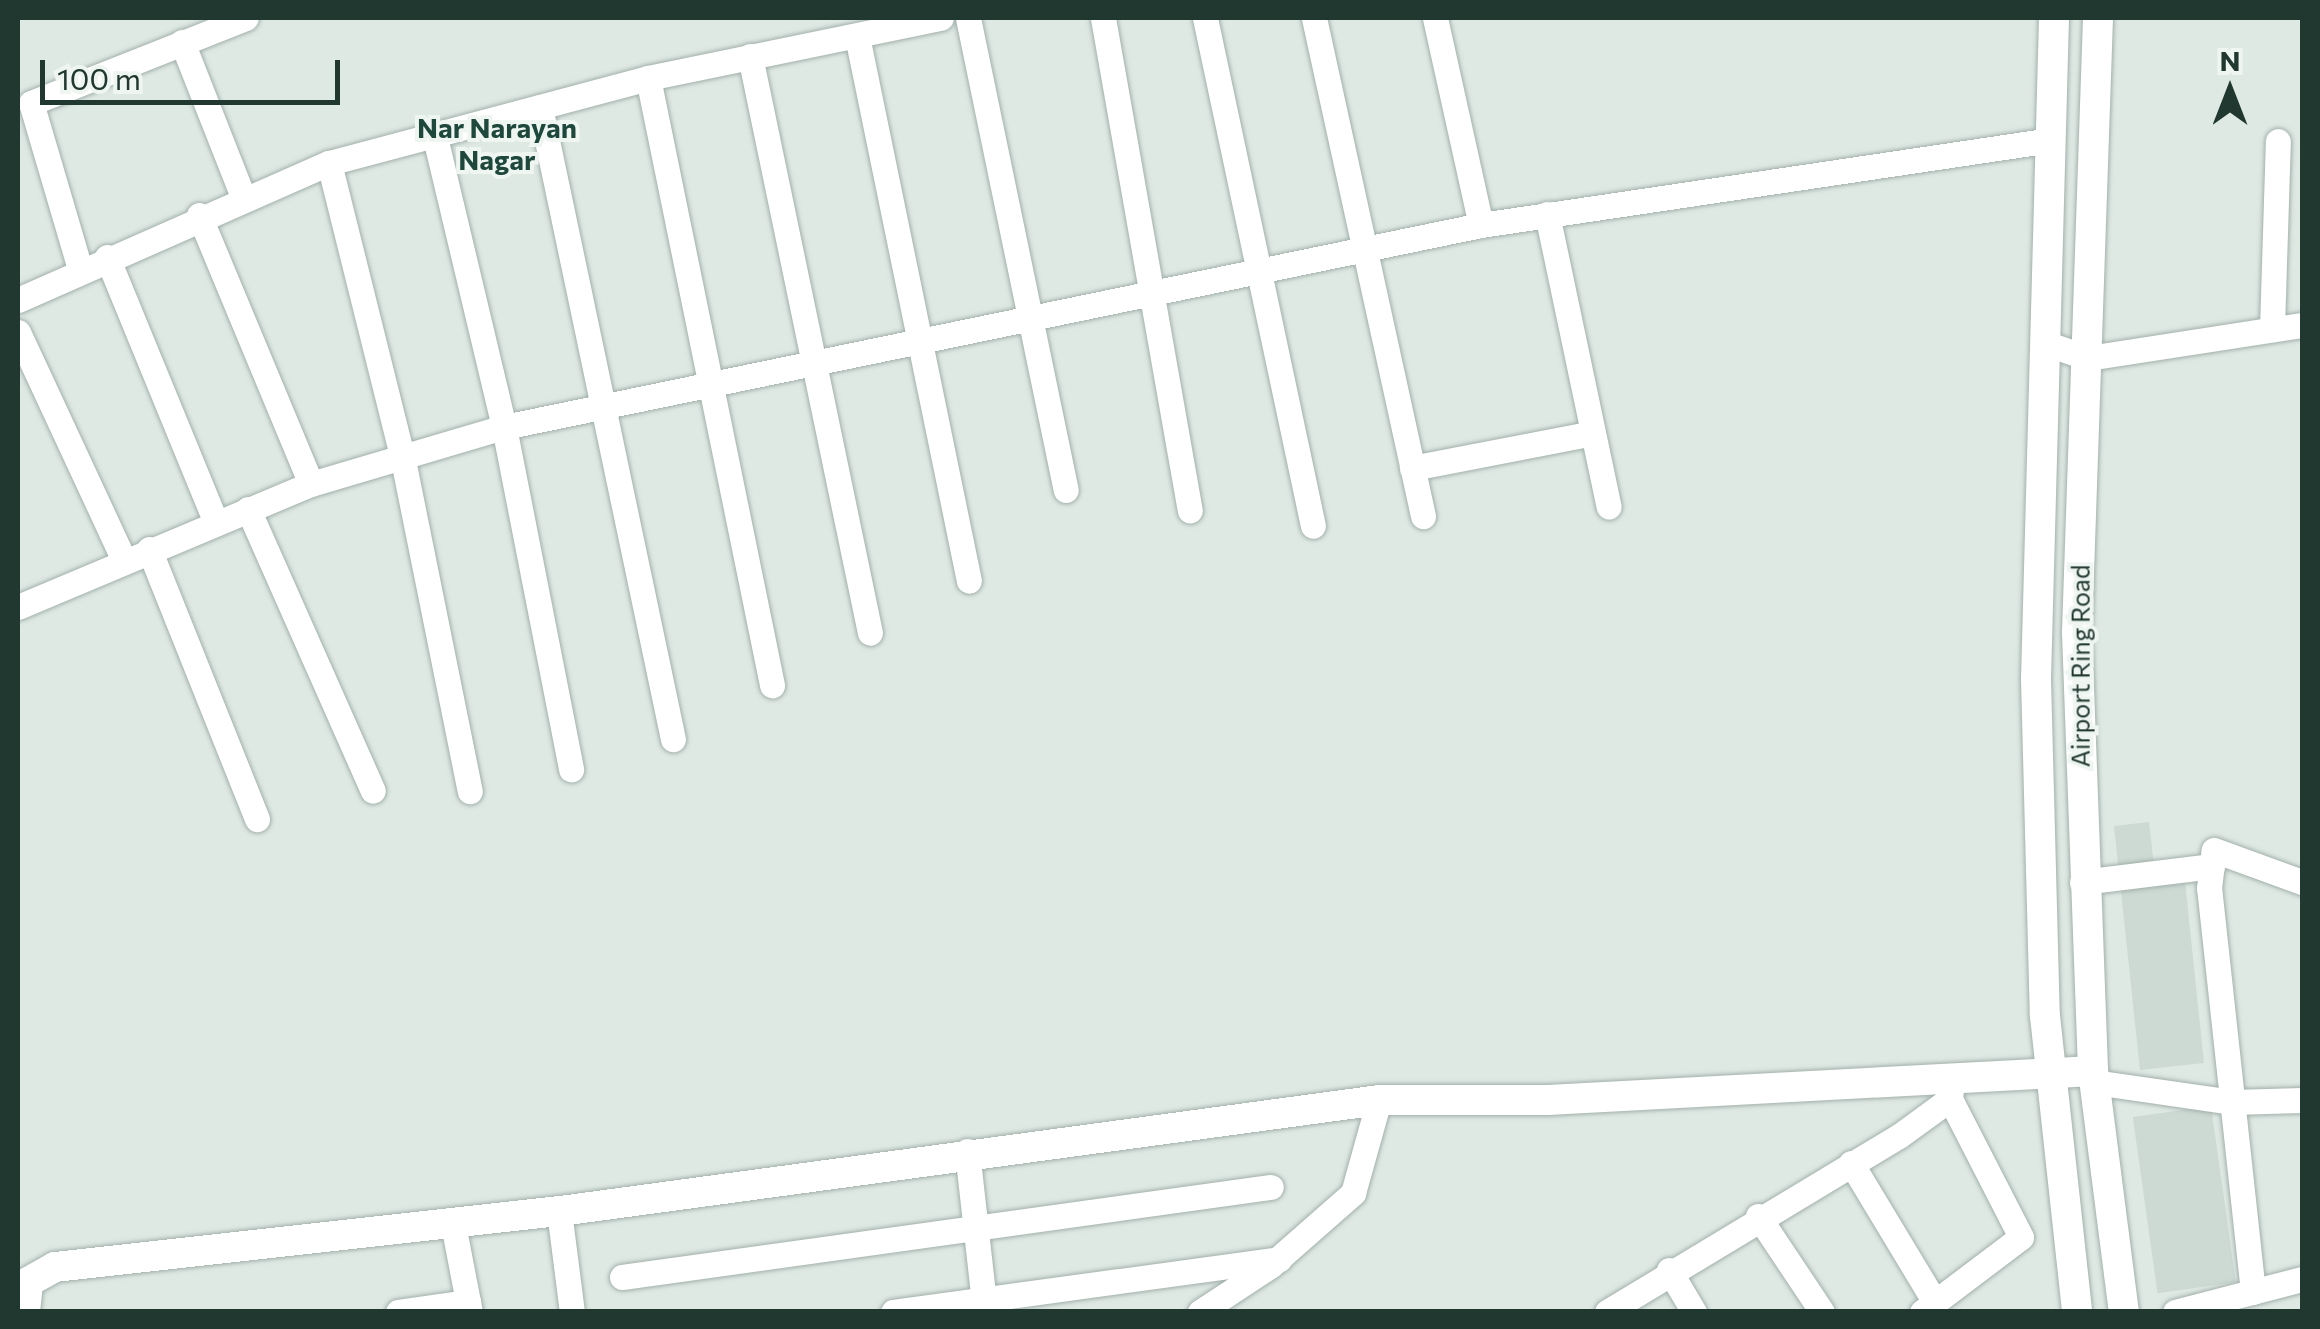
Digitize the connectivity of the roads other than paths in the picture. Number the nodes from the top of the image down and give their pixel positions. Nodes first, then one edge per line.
1 (246, 18) edge
2 (941, 18) edge
3 (968, 18) edge
4 (1103, 18) edge
5 (1206, 18) edge
6 (1314, 18) edge
7 (1435, 18) edge
8 (2054, 18) edge
9 (2098, 18) edge
10 (188, 33) edge
11 (857, 36) junction
12 (750, 56) junction
13 (648, 78) junction
14 (540, 107) junction
15 (434, 134) junction
16 (2051, 140) junction
17 (2278, 142) dead end
18 (329, 164) junction
19 (242, 194) junction
20 (1546, 214) junction
21 (199, 215) junction
22 (1481, 226) junction
23 (1362, 249) junction
24 (107, 257) junction
25 (80, 269) junction
26 (1260, 270) junction
27 (1148, 292) junction
28 (18, 300) edge
29 (1031, 316) junction
30 (2302, 325) edge
31 (2272, 328) junction
32 (18, 332) edge
33 (922, 338) junction
34 (2046, 344) junction
35 (2088, 358) junction
36 (813, 362) junction
37 (709, 382) junction
38 (603, 408) junction
39 (504, 427) junction
40 (1594, 433) junction
41 (402, 455) junction
42 (1412, 468) junction
43 (311, 484) junction
44 (1066, 490) dead end
45 (1609, 507) dead end
46 (248, 509) junction
47 (1190, 510) dead end
48 (1423, 516) dead end
49 (215, 520) junction
50 (1313, 526) dead end
51 (149, 549) junction
52 (124, 560) junction
53 (969, 581) dead end
54 (18, 605) edge
55 (870, 633) dead end
56 (772, 685) dead end
57 (673, 739) dead end
58 (571, 770) dead end
59 (374, 790) dead end
60 (470, 790) dead end
61 (258, 819) dead end
62 (2212, 866) junction
63 (2082, 882) junction
64 (2302, 882) edge
65 (2051, 1076) junction
66 (2093, 1077) junction
67 (1951, 1090) junction
68 (1380, 1100) junction
69 (2302, 1100) edge
70 (2232, 1102) junction
71 (967, 1151) junction
72 (1851, 1164) junction
73 (1271, 1188) dead end
74 (559, 1212) junction
75 (1758, 1216) junction
76 (452, 1224) junction
77 (976, 1229) junction
78 (1279, 1259) junction
79 (1669, 1270) junction
80 (622, 1277) dead end
81 (2302, 1280) edge
82 (2253, 1292) junction
83 (22, 1294) edge
84 (984, 1306) edge
85 (469, 1307) edge
86 (1929, 1307) edge
87 (398, 1312) edge
88 (572, 1312) edge
89 (892, 1312) edge
90 (1200, 1312) edge
91 (1608, 1312) edge
92 (1694, 1312) edge
93 (1822, 1312) edge
94 (2077, 1312) edge
95 (2124, 1312) edge
96 (2175, 1312) edge

1 - 10 street
2 - 11 street
3 - 29 street
4 - 27 street
5 - 26 street
6 - 23 street
7 - 22 street
8 - 16 main road, Airport Ring Road
9 - 35 main road, Airport Ring Road
10 - 19 street
10 - 25 street
11 - 12 street
11 - 33 street
12 - 13 street
12 - 36 street
13 - 14 street
13 - 37 street
14 - 15 street
14 - 38 street
15 - 18 street
15 - 39 street
16 - 20 street
16 - 34 main road, Airport Ring Road
17 - 31 street
18 - 19 street
18 - 41 street
19 - 21 street
20 - 22 street
20 - 40 street
21 - 24 street
21 - 43 street
22 - 23 street
23 - 26 street
23 - 42 street
24 - 25 street
24 - 49 street
25 - 28 street
26 - 27 street
26 - 50 street
27 - 29 street
27 - 47 street
29 - 33 street
29 - 44 street
30 - 31 street
31 - 35 street
32 - 52 street
33 - 36 street
33 - 53 street
34 - 35 street
34 - 65 main road, Airport Ring Road
35 - 63 main road, Airport Ring Road
36 - 37 street
36 - 55 street
37 - 38 street
37 - 56 street
38 - 39 street
38 - 57 street
39 - 41 street
39 - 58 street
40 - 42 street
40 - 45 street
41 - 43 street
41 - 60 street
42 - 48 street
43 - 46 street
46 - 49 street
46 - 59 street
49 - 51 street
51 - 52 street
51 - 61 street
52 - 54 street
62 - 63 street
62 - 64 street
62 - 70 street
63 - 66 main road, Airport Ring Road
65 - 66 main road
65 - 67 main road
65 - 94 main road, Airport Ring Road
66 - 70 street
66 - 95 main road, Airport Ring Road
67 - 68 main road
67 - 72 street
67 - 86 street
68 - 71 main road
68 - 78 street
69 - 70 street
70 - 82 street
71 - 74 main road
71 - 77 street
72 - 75 street
72 - 86 street
73 - 77 street
74 - 76 main road
74 - 88 street
75 - 79 street
75 - 93 street
76 - 83 main road
76 - 85 street
77 - 80 street
77 - 84 street
78 - 84 street
78 - 90 street
79 - 91 street
79 - 92 street
81 - 82 street
82 - 96 street
84 - 89 street
85 - 87 street

